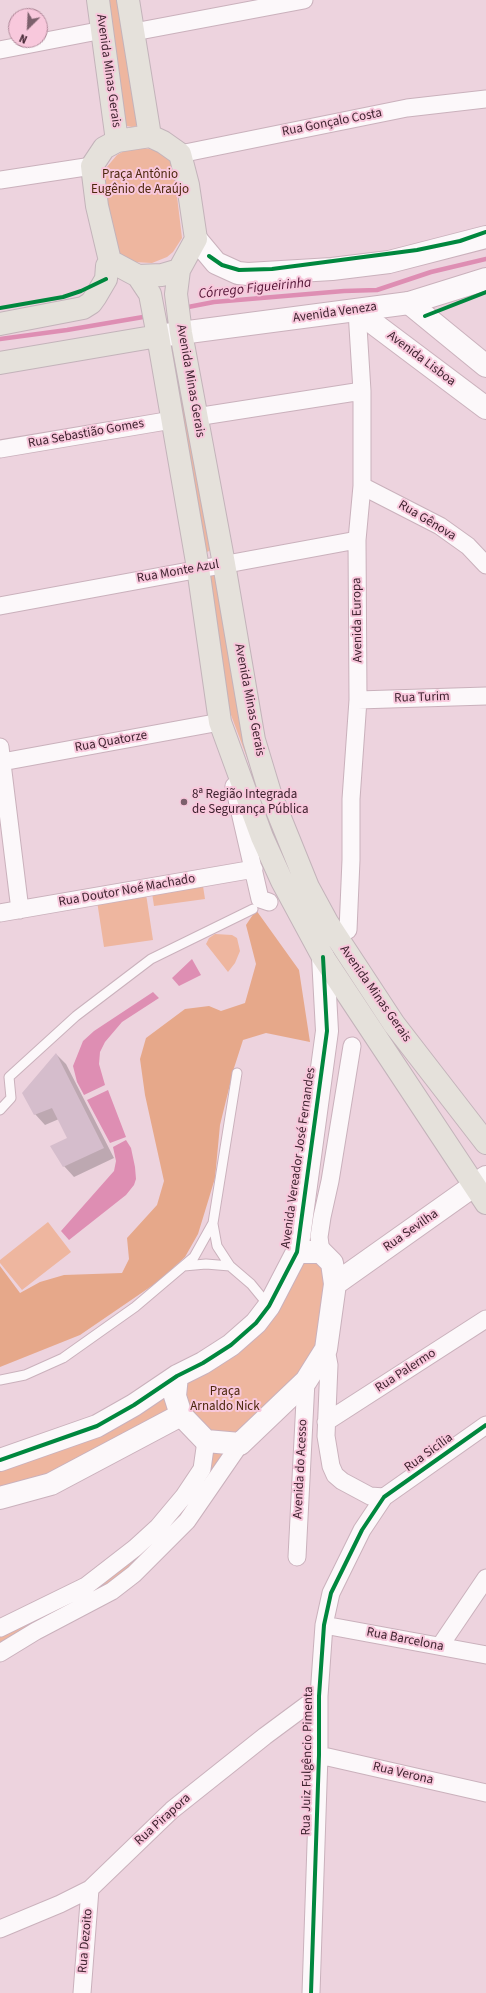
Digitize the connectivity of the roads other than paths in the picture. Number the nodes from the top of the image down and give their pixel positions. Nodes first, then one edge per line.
1 (98, 0) edge
2 (128, 0) edge
3 (304, 0) edge
4 (103, 30) junction
5 (134, 32) junction
6 (0, 50) edge
7 (486, 99) edge
8 (150, 136) junction
9 (117, 141) junction
10 (180, 154) junction
11 (92, 166) junction
12 (0, 180) edge
13 (486, 237) edge
14 (196, 239) junction
15 (110, 261) junction
16 (179, 270) junction
17 (138, 276) junction
18 (486, 279) edge
19 (409, 303) junction
20 (357, 311) junction
21 (0, 324) edge
22 (181, 333) junction
23 (158, 336) junction
24 (0, 363) edge
25 (486, 366) edge
26 (486, 370) edge
27 (362, 391) junction
28 (468, 395) junction
29 (486, 408) edge
30 (196, 417) junction
31 (172, 420) junction
32 (0, 449) edge
33 (362, 486) junction
34 (356, 540) junction
35 (224, 564) junction
36 (486, 565) edge
37 (198, 568) junction
38 (0, 606) edge
39 (486, 696) edge
40 (358, 700) junction
41 (221, 726) junction
42 (1, 755) edge
43 (254, 869) junction
44 (260, 903) joint
45 (20, 910) junction
46 (0, 913) edge
47 (348, 930) dead end
48 (323, 957) junction
49 (352, 1046) dead end
50 (237, 1073) dead end
51 (0, 1110) edge
52 (486, 1143) edge
53 (482, 1189) edge
54 (213, 1223) junction
55 (298, 1252) junction
56 (321, 1252) junction
57 (184, 1266) junction
58 (230, 1266) junction
59 (335, 1284) junction
60 (269, 1306) junction
61 (486, 1319) edge
62 (326, 1349) junction
63 (177, 1376) junction
64 (0, 1380) edge
65 (306, 1381) junction
66 (181, 1415) junction
67 (326, 1422) junction
68 (486, 1425) edge
69 (206, 1441) junction
70 (240, 1444) junction
71 (0, 1460) edge
72 (384, 1497) junction
73 (0, 1498) edge
74 (297, 1557) dead end
75 (486, 1578) edge
76 (324, 1625) junction
77 (0, 1628) edge
78 (440, 1646) junction
79 (0, 1653) edge
80 (486, 1655) edge
81 (319, 1696) junction
82 (319, 1755) junction
83 (486, 1793) edge
84 (90, 1889) junction
85 (0, 1929) edge
86 (82, 1993) edge
87 (311, 1993) edge

1 - 4 main road, Avenida Minas Gerais
2 - 5 main road
3 - 5 street
4 - 6 street
4 - 9 main road, Avenida Minas Gerais
5 - 8 main road
7 - 10 street, Rua Gonçalo Costa
8 - 9 main road
8 - 10 main road
9 - 11 main road
10 - 14 main road
11 - 12 street
11 - 15 main road
13 - 14 street
14 - 16 main road
15 - 17 main road
15 - 21 main road
16 - 17 main road
16 - 22 main road, Avenida Minas Gerais
17 - 23 main road, Avenida Minas Gerais
18 - 19 street, Avenida Veneza
19 - 20 street, Avenida Veneza
19 - 25 street
20 - 22 street, Avenida Veneza
20 - 27 street, Avenida Europa
20 - 28 street, Avenida Lisboa
22 - 23 street, Avenida Veneza
22 - 30 main road, Avenida Minas Gerais
23 - 24 main road
23 - 31 main road, Avenida Minas Gerais
26 - 28 street
27 - 30 street
27 - 33 street, Avenida Europa
28 - 29 street, Avenida Lisboa
30 - 35 main road, Avenida Minas Gerais
31 - 32 street, Rua Sebastião Gomes
31 - 37 main road, Avenida Minas Gerais
33 - 34 street, Avenida Europa
33 - 36 street, Rua Gênova
34 - 35 street, Rua Monte Azul
34 - 40 street, Avenida Europa
35 - 37 street, Rua Monte Azul
35 - 52 main road, Avenida Minas Gerais
37 - 38 street, Rua Monte Azul
37 - 41 main road, Avenida Minas Gerais
39 - 40 street, Rua Turim
40 - 47 street, Avenida Europa
41 - 42 street, Rua Quatorze
41 - 43 street, Avenida Minas Gerais
41 - 48 main road, Avenida Minas Gerais
42 - 45 street
43 - 44 street, Avenida Minas Gerais
43 - 45 street, Rua Doutor Noé Machado
44 - 51 lane
45 - 46 street, Rua Doutor Noé Machado
48 - 53 main road, Avenida Minas Gerais
48 - 55 street, Avenida Vereador José Fernandes
49 - 56 street
50 - 54 lane
53 - 59 street, Rua Sevilha
54 - 57 lane
54 - 58 lane
55 - 56 street, Avenida Vereador José Fernandes
55 - 60 street, Avenida Vereador José Fernandes
56 - 59 street
57 - 58 lane
57 - 64 lane
58 - 60 lane
59 - 62 street
60 - 63 street, Avenida Vereador José Fernandes
61 - 67 street, Rua Palermo
62 - 65 street
62 - 67 street
63 - 66 street
63 - 71 street, Avenida Vereador José Fernandes
65 - 70 street
65 - 74 street, Avenida do Acesso
66 - 69 street
66 - 73 street
67 - 72 street
68 - 72 street, Rua Sicília
69 - 70 street
69 - 77 street
70 - 79 street
72 - 76 street, Rua Juiz Fulgêncio Pimenta
75 - 78 street
76 - 78 street, Rua Barcelona
76 - 81 street, Rua Juiz Fulgêncio Pimenta
78 - 80 street, Rua Barcelona
81 - 82 street, Rua Juiz Fulgêncio Pimenta
81 - 84 street, Rua Pirapora
82 - 83 street, Rua Verona
82 - 87 street, Rua Juiz Fulgêncio Pimenta
84 - 85 street, Rua Pirapora
84 - 86 street, Rua Dezoito

